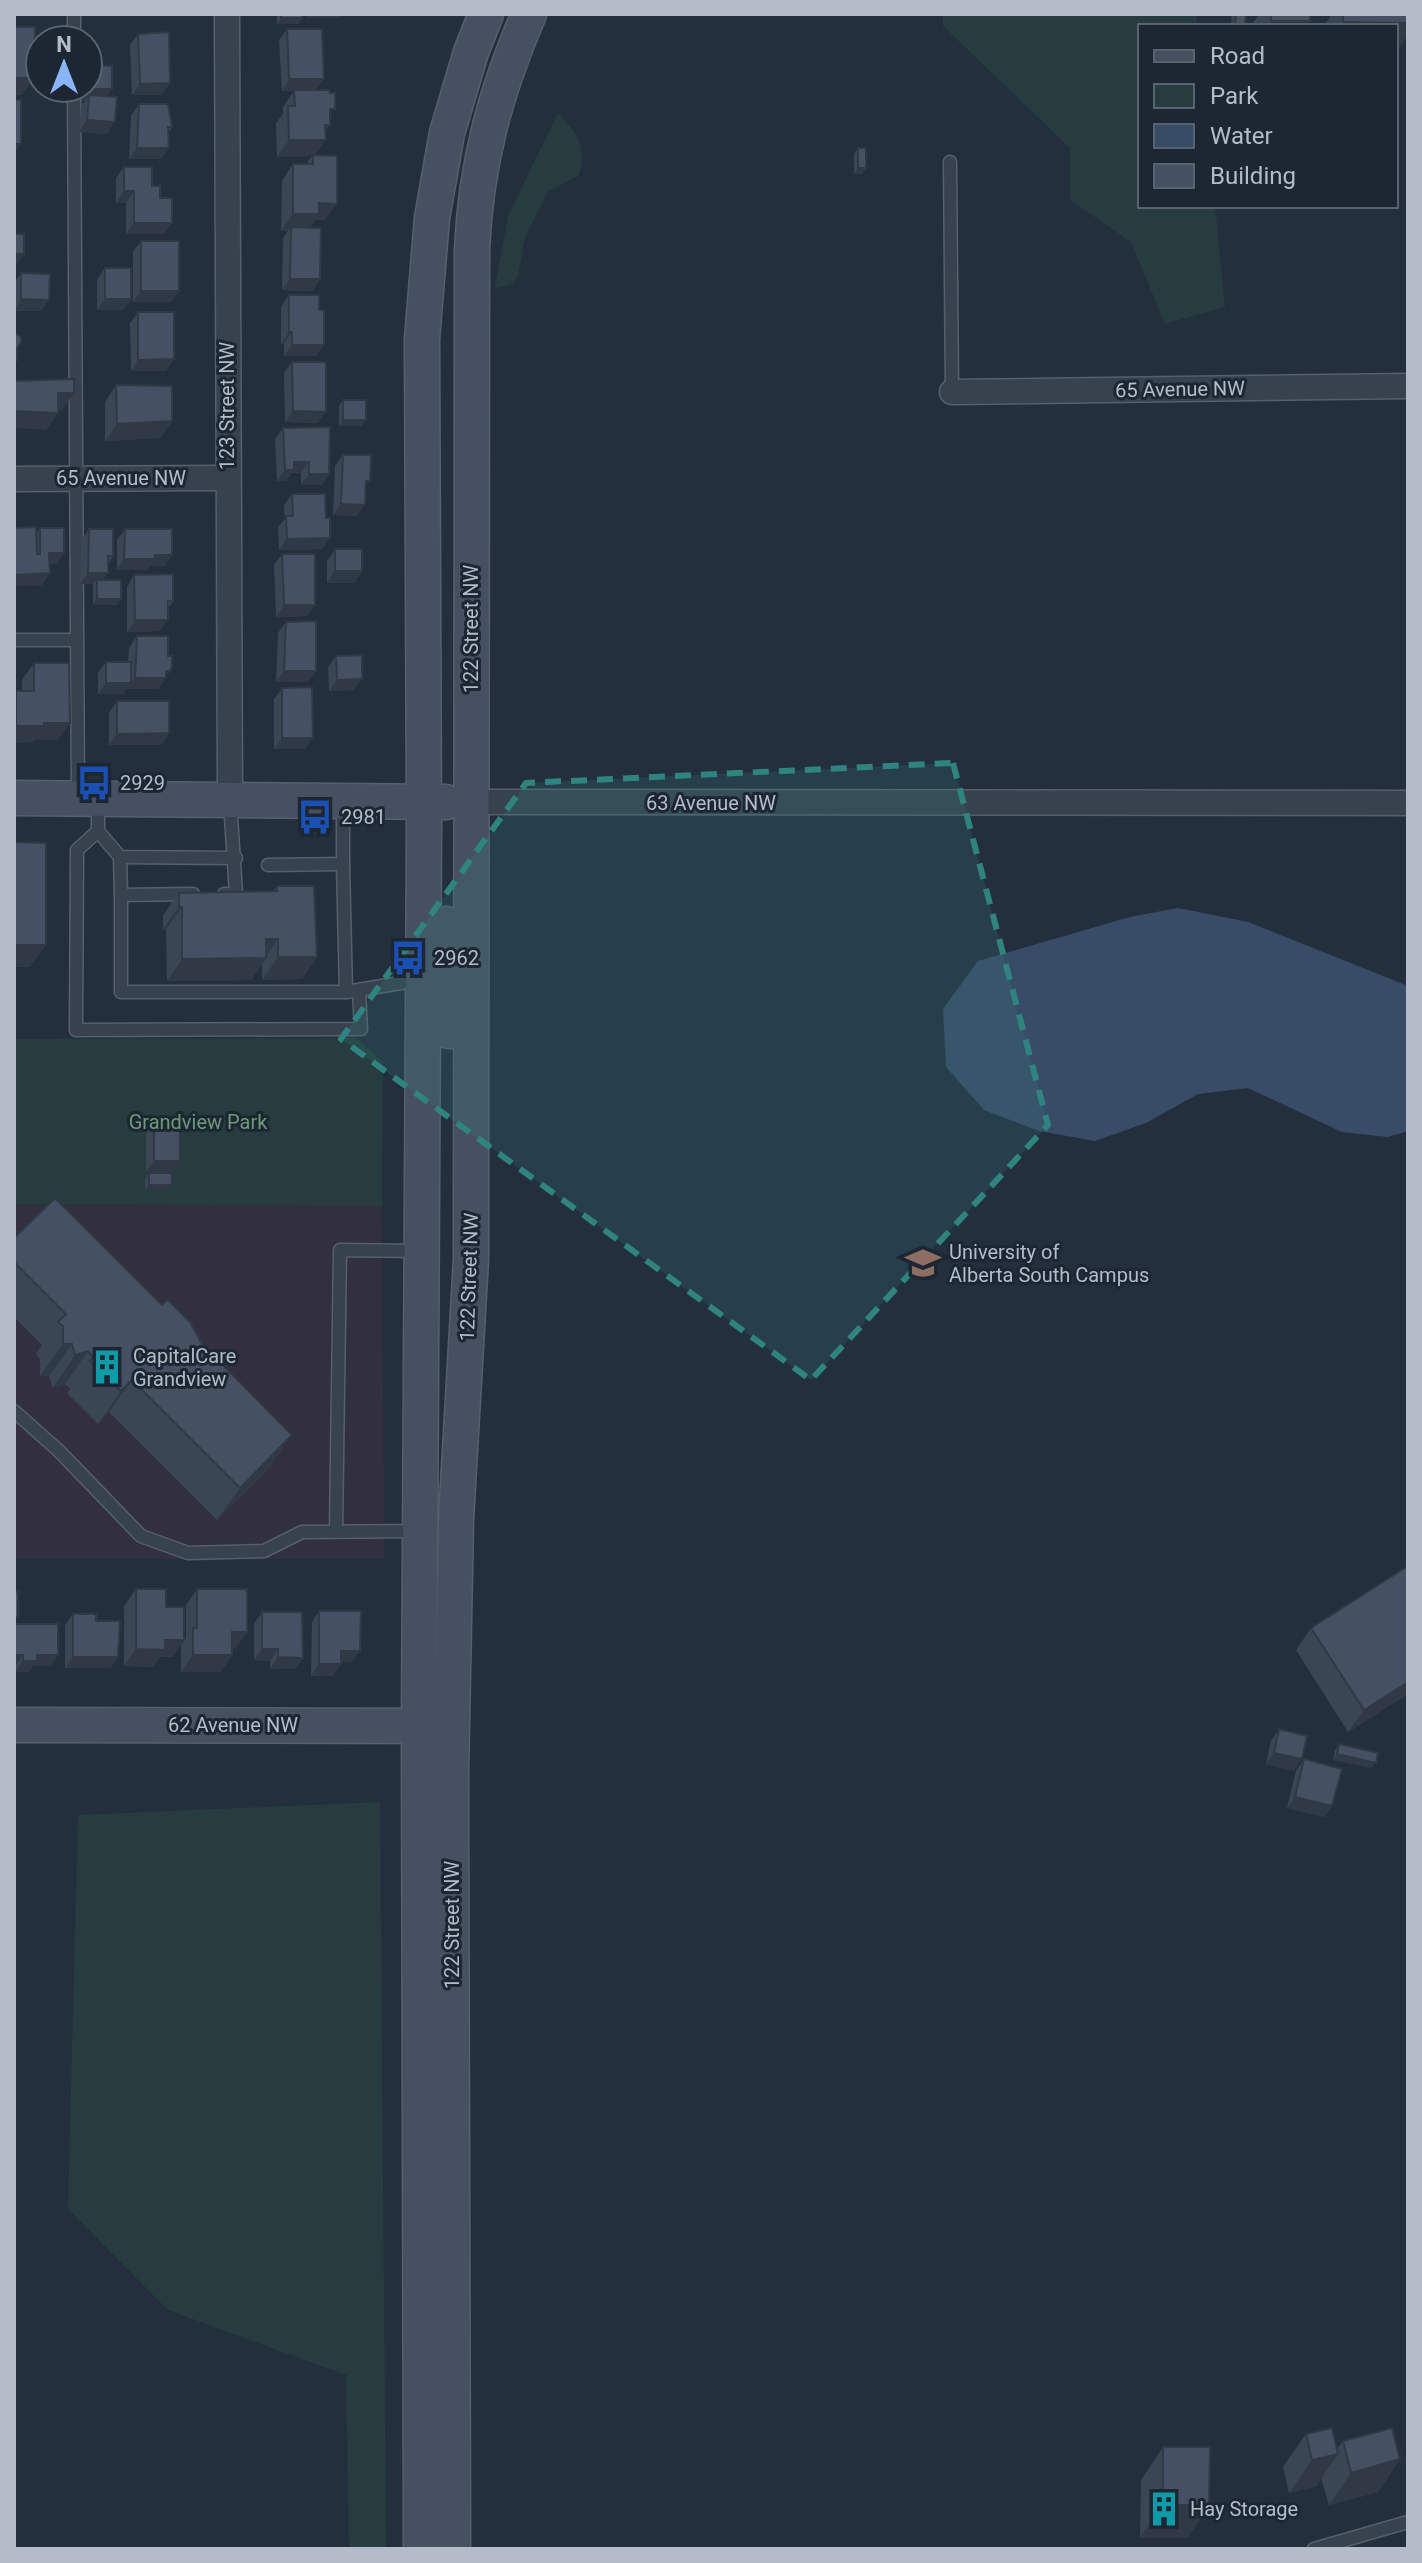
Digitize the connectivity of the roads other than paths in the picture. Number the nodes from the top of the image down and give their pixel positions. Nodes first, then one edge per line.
1 (227, 14) edge
2 (486, 14) edge
3 (529, 14) edge
4 (74, 104) edge
5 (950, 162) dead end
6 (1408, 386) edge
7 (952, 392) joint
8 (74, 478) junction
9 (227, 478) junction
10 (14, 479) edge
11 (14, 640) edge
12 (76, 640) junction
13 (14, 798) edge
14 (230, 798) junction
15 (343, 799) junction
16 (423, 801) junction
17 (470, 802) junction
18 (1408, 803) edge
19 (91, 809) junction
20 (120, 857) junction
21 (236, 858) junction
22 (343, 864) junction
23 (268, 865) dead end
24 (121, 895) junction
25 (422, 980) junction
26 (353, 991) junction
27 (471, 1174) junction
28 (422, 1251) junction
29 (14, 1411) edge
30 (336, 1531) junction
31 (421, 1531) junction
32 (14, 1725) edge
33 (419, 1726) junction
34 (452, 1726) junction
35 (1408, 2522) edge
36 (421, 2549) edge
37 (453, 2549) edge
38 (1314, 2549) edge

1 - 9 street, 123 Street NW
2 - 16 main road, 122 Street NW
3 - 17 main road, 122 Street NW
4 - 8 lane
5 - 7 lane
6 - 7 street, 65 Avenue NW
8 - 9 street, 65 Avenue NW
8 - 10 street, 65 Avenue NW
8 - 12 lane
9 - 14 street, 123 Street NW
11 - 12 lane
12 - 19 lane
13 - 19 main road, 63 Avenue NW
14 - 15 main road, 63 Avenue NW
14 - 19 main road, 63 Avenue NW
14 - 21 lane
15 - 16 main road, 63 Avenue NW
15 - 22 lane
16 - 17 main road, 63 Avenue NW
16 - 25 main road, 122 Street NW
16 - 27 main road
17 - 18 street, 63 Avenue NW
17 - 27 main road, 122 Street NW
19 - 20 lane
19 - 26 lane
20 - 21 lane
20 - 24 lane
21 - 24 lane
22 - 23 lane
22 - 26 lane
24 - 26 lane
25 - 26 lane
25 - 28 main road, 122 Street NW
27 - 34 main road, 122 Street NW
28 - 30 lane
28 - 31 main road, 122 Street NW
29 - 30 lane
30 - 31 lane
31 - 33 main road, 122 Street NW
32 - 33 main road, 62 Avenue NW
33 - 34 main road, 62 Avenue NW
33 - 36 main road, 122 Street NW
34 - 37 main road, 122 Street NW
35 - 38 lane

